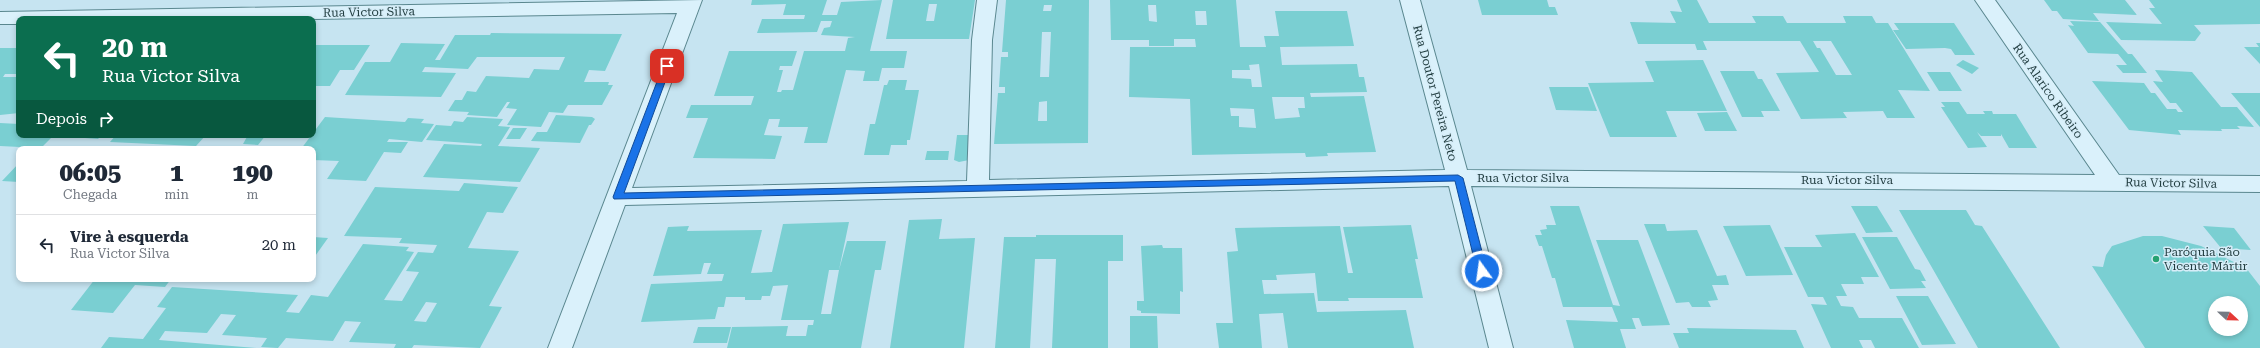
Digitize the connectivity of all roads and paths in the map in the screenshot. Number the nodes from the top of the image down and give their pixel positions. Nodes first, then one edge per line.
1 (987, 0) edge
2 (1410, 0) edge
3 (1985, 0) edge
4 (691, 4) edge
5 (99, 16) edge
6 (0, 18) edge
7 (16, 18) edge
8 (1458, 178) junction
9 (2112, 182) junction
10 (2260, 184) edge
11 (978, 189) junction
12 (618, 197) junction
13 (560, 348) edge
14 (1501, 348) edge

1 - 11 street
2 - 8 street, Rua Doutor Pereira Neto
3 - 9 street, Rua Alarico Ribeiro
4 - 5 street, Rua Victor Silva
4 - 12 street
6 - 7 street, Rua Victor Silva
8 - 9 street, Rua Victor Silva
8 - 11 street, Rua Victor Silva
8 - 14 street, Rua Doutor Pereira Neto
9 - 10 street, Rua Victor Silva
11 - 12 street, Rua Victor Silva
12 - 13 street

